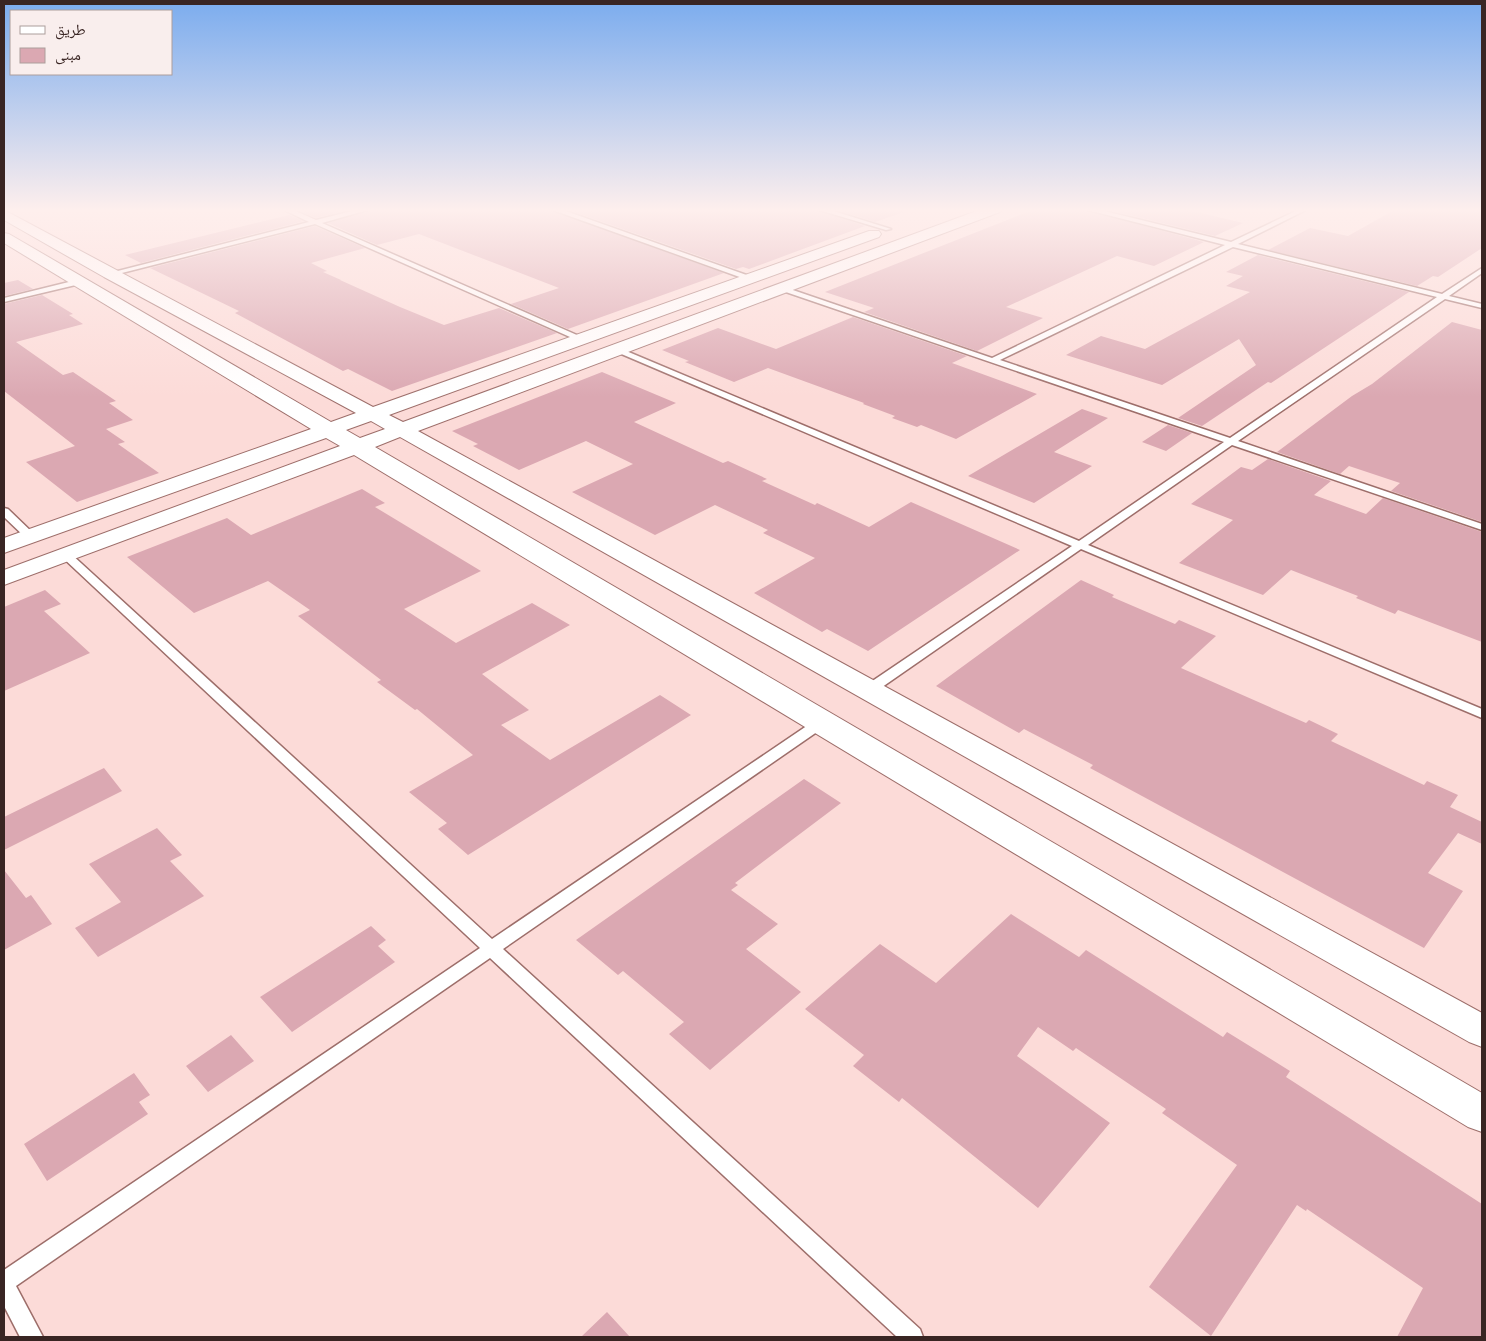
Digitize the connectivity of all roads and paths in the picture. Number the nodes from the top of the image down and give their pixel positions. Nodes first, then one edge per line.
1 (65, 272) edge
2 (106, 272) edge
3 (120, 272) edge
4 (429, 272) edge
5 (733, 272) edge
6 (769, 272) edge
7 (828, 272) edge
8 (1177, 272) edge
9 (1340, 272) edge
10 (1480, 272) edge
11 (110, 274) junction
12 (751, 278) junction
13 (81, 281) junction
14 (781, 289) junction
15 (1443, 297) junction
16 (4, 300) edge
17 (1482, 306) edge
18 (582, 339) junction
19 (616, 350) junction
20 (994, 360) junction
21 (371, 414) junction
22 (330, 429) junction
23 (402, 430) junction
24 (1232, 441) junction
25 (358, 446) junction
26 (4, 511) edge
27 (1482, 527) edge
28 (30, 536) junction
29 (1080, 545) junction
30 (4, 546) edge
31 (66, 555) junction
32 (4, 578) edge
33 (870, 689) junction
34 (1482, 714) edge
35 (822, 722) junction
36 (491, 948) junction
37 (1482, 1031) edge
38 (1482, 1114) edge
39 (4, 1282) edge
40 (4, 1286) edge
41 (32, 1337) edge
42 (912, 1337) edge

1 - 13 street
2 - 11 street
3 - 11 lane
4 - 18 lane
5 - 12 lane
6 - 12 street
7 - 14 street
8 - 20 lane
9 - 15 lane
10 - 15 lane
11 - 21 street
12 - 18 street
13 - 16 lane
13 - 22 street
14 - 19 street
14 - 20 lane
15 - 17 lane
15 - 24 lane
18 - 21 street
19 - 23 street
19 - 29 lane
20 - 24 lane
21 - 22 street
21 - 23 street
22 - 25 street
22 - 28 street
23 - 25 street
23 - 33 street
24 - 27 lane
24 - 29 lane
25 - 31 street
25 - 35 street
26 - 28 lane
28 - 30 street
29 - 33 lane
29 - 34 lane
31 - 32 street
31 - 36 lane
33 - 37 street
35 - 36 lane
35 - 38 street
36 - 39 lane
36 - 42 lane
40 - 41 lane

